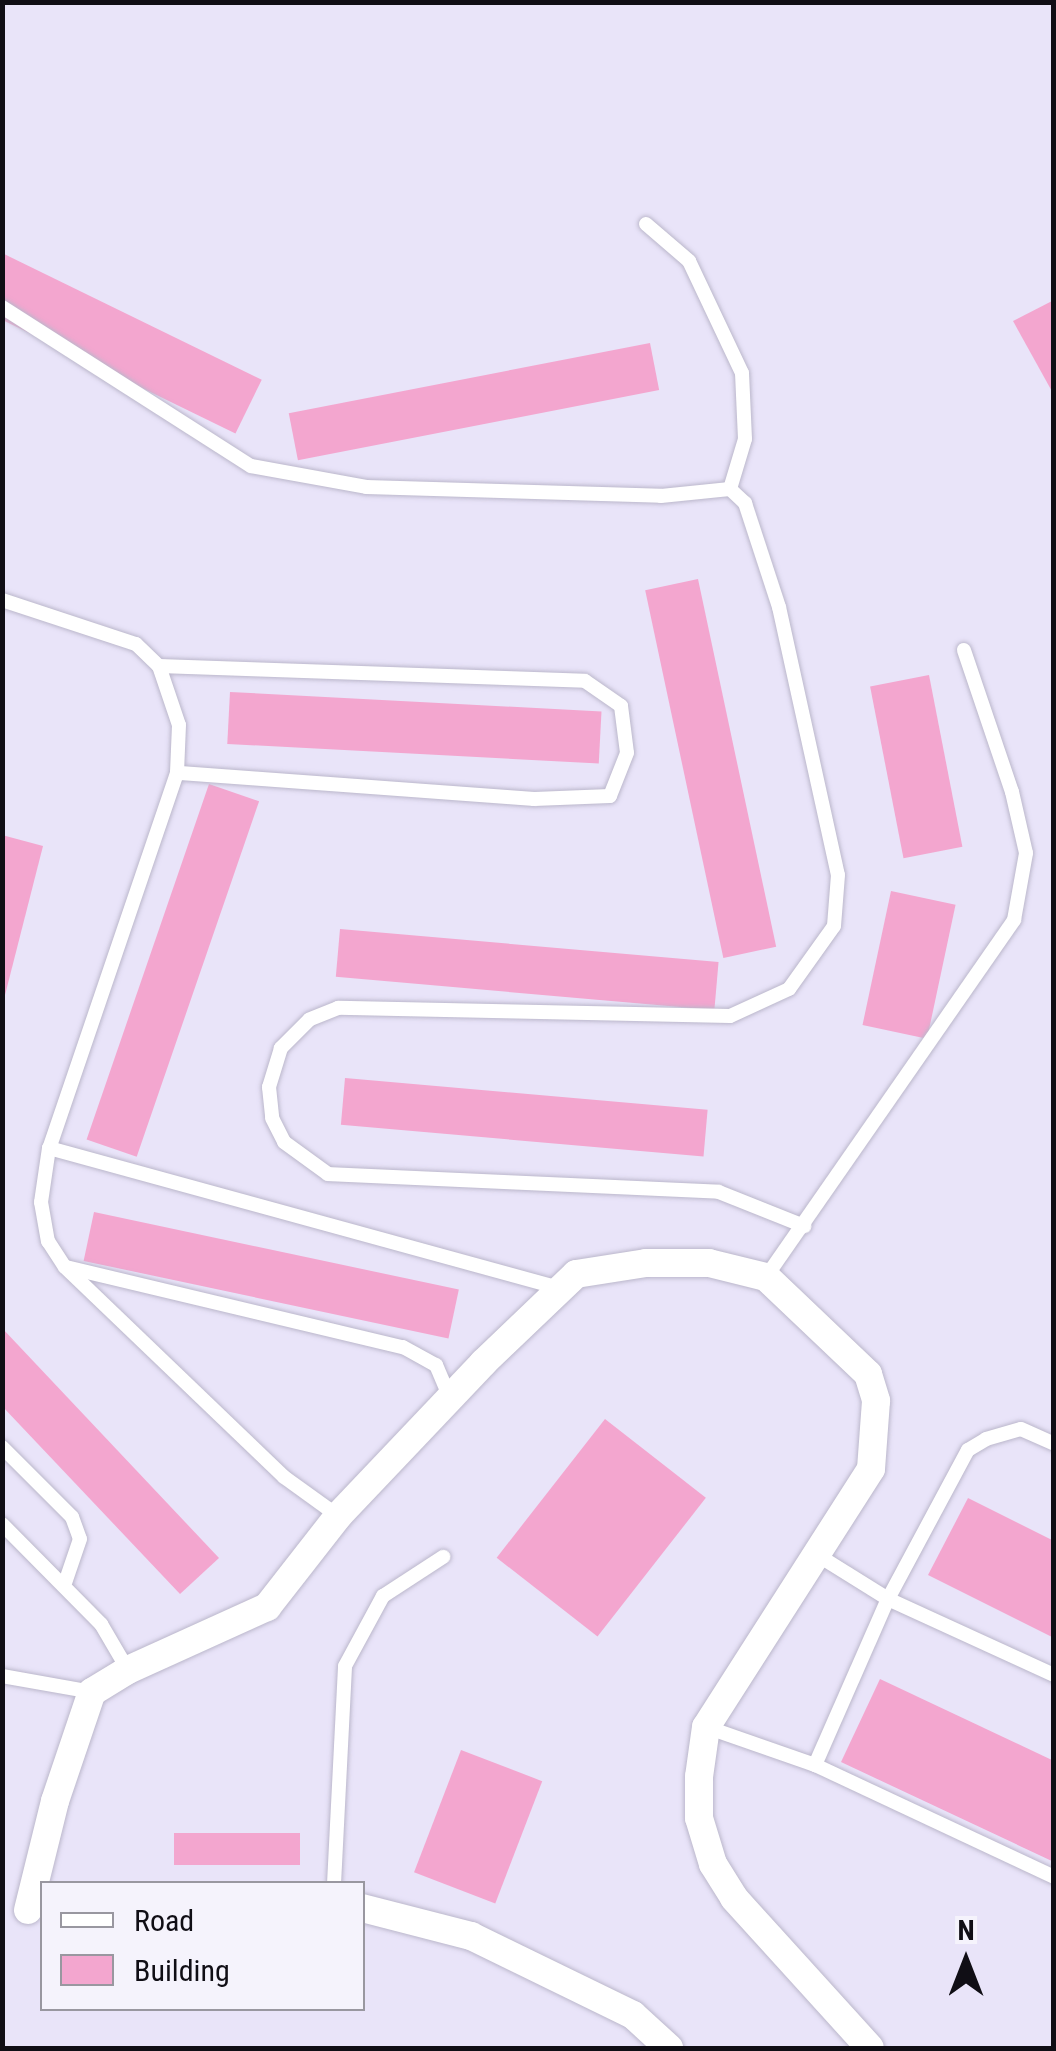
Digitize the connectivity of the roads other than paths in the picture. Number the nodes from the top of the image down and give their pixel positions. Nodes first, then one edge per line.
1 (646, 224) dead end
2 (2, 307) edge
3 (730, 488) junction
4 (2, 600) edge
5 (964, 650) dead end
6 (159, 666) junction
7 (177, 773) junction
8 (49, 1148) junction
9 (804, 1226) junction
10 (65, 1267) junction
11 (766, 1277) junction
12 (560, 1288) junction
13 (450, 1398) junction
14 (1054, 1444) edge
15 (2, 1448) edge
16 (338, 1516) junction
17 (2, 1524) edge
18 (819, 1556) junction
19 (443, 1557) dead end
20 (65, 1583) junction
21 (888, 1600) junction
22 (128, 1670) junction
23 (1054, 1675) edge
24 (2, 1676) edge
25 (92, 1692) junction
26 (706, 1727) junction
27 (815, 1765) junction
28 (1054, 1877) edge
29 (334, 1881) edge
30 (365, 1909) edge
31 (24, 1910) edge
32 (669, 2048) edge
33 (870, 2048) edge

1 - 3 lane
2 - 3 lane
3 - 9 lane
4 - 6 lane
5 - 9 lane
6 - 7 lane
6 - 7 lane
7 - 8 lane
8 - 10 lane
8 - 12 lane
9 - 11 lane
10 - 13 lane
10 - 16 lane
11 - 12 street
11 - 18 street
12 - 13 street
13 - 16 street
14 - 21 lane
15 - 20 lane
16 - 22 street
17 - 20 lane
18 - 21 lane
18 - 26 street
19 - 29 lane
20 - 22 lane
21 - 23 lane
21 - 27 lane
22 - 25 street
24 - 25 lane
25 - 31 street
26 - 27 lane
26 - 33 street
27 - 28 lane
30 - 32 street

